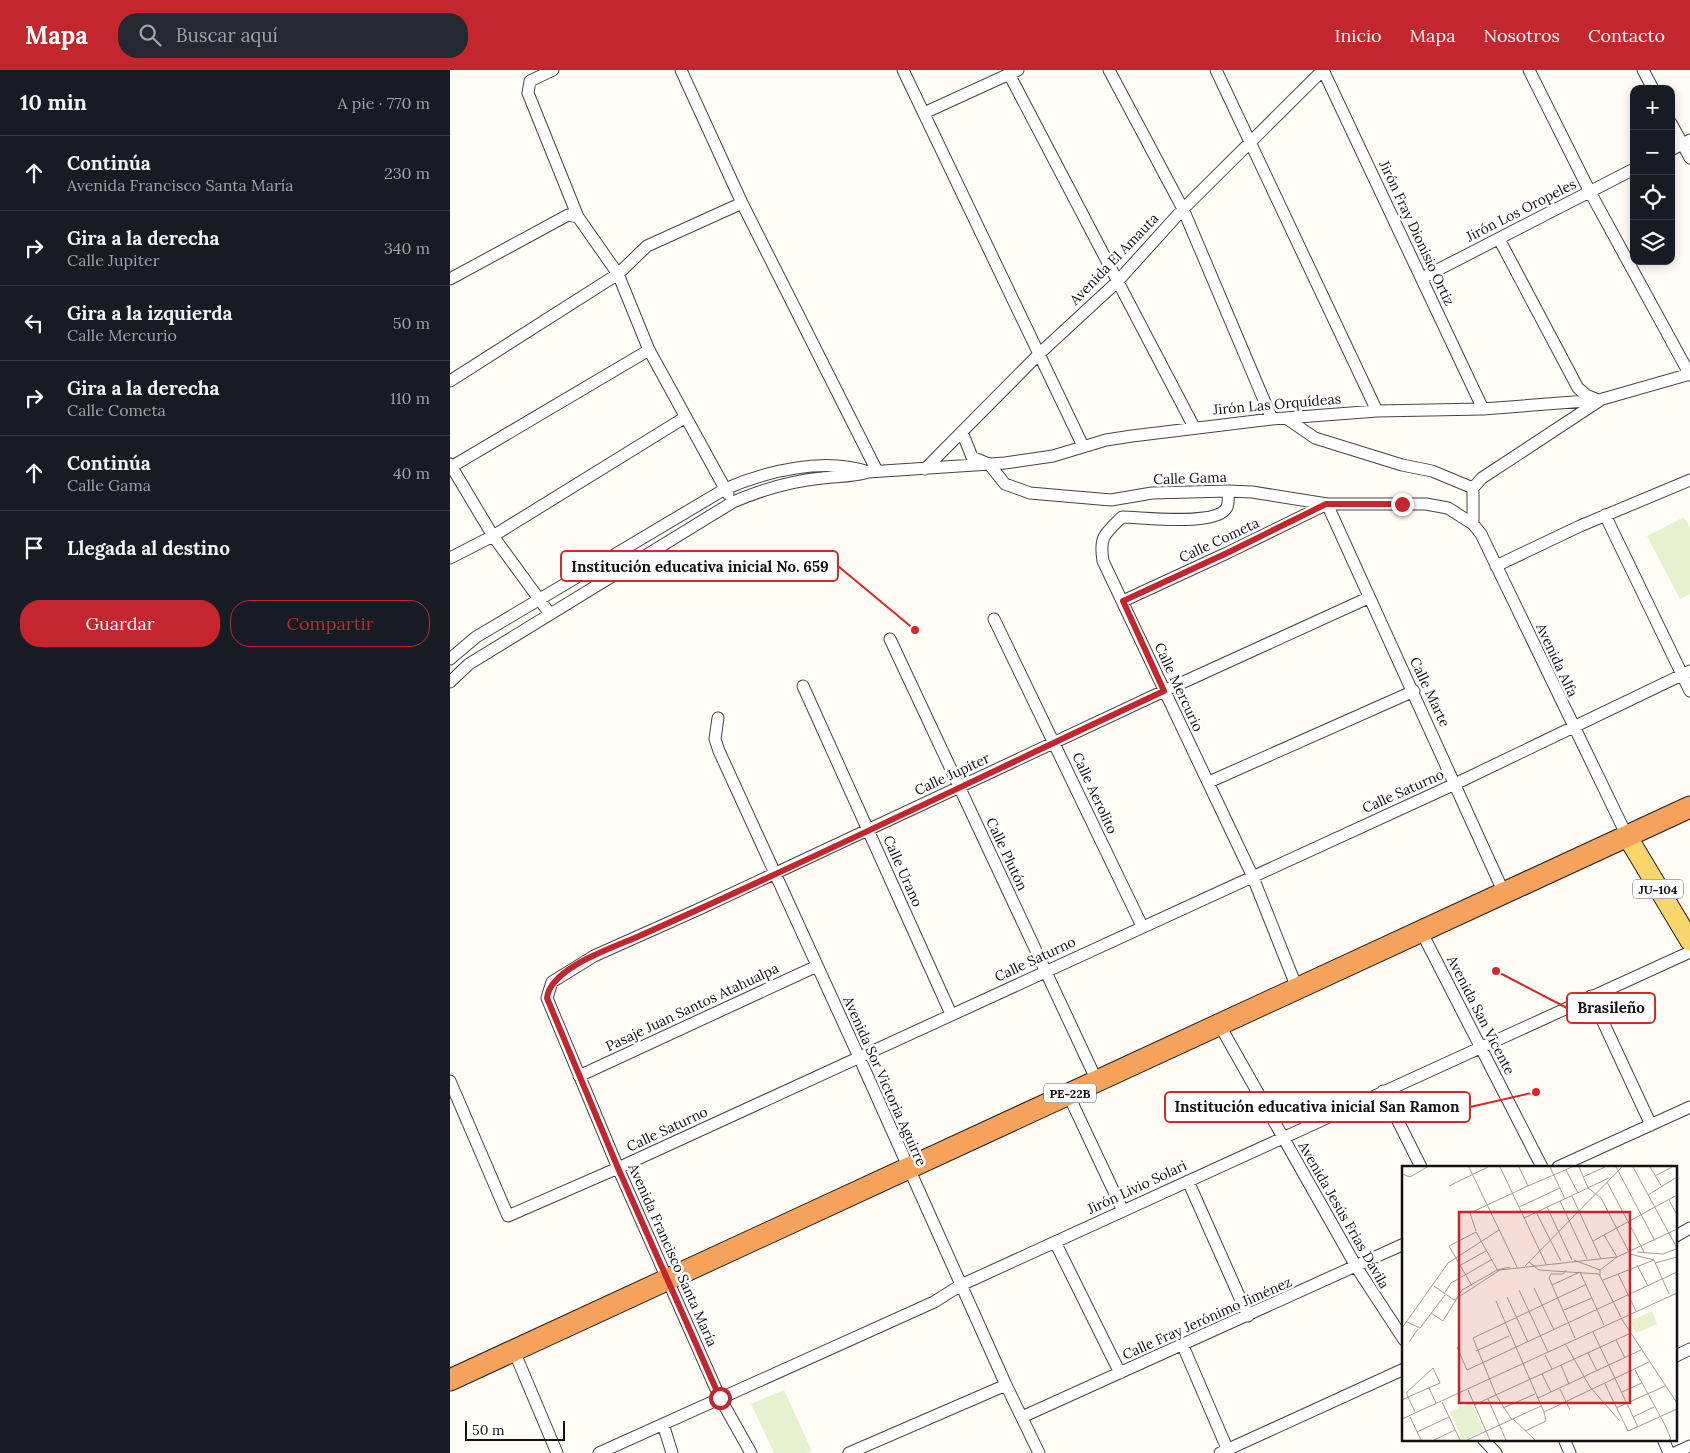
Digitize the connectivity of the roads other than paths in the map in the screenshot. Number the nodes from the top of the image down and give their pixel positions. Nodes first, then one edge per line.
1 (553, 70) edge
2 (681, 70) edge
3 (903, 70) edge
4 (1110, 70) edge
5 (1216, 70) edge
6 (1323, 70) edge
7 (1530, 70) edge
8 (1643, 70) edge
9 (1014, 72) edge
10 (1651, 85) edge
11 (924, 113) junction
12 (1675, 127) edge
13 (1686, 142) edge
14 (1250, 145) junction
15 (1690, 158) edge
16 (1630, 171) edge
17 (1590, 192) junction
18 (742, 203) junction
19 (1183, 209) junction
20 (578, 217) junction
21 (1499, 239) junction
22 (618, 274) junction
23 (1422, 278) junction
24 (450, 279) edge
25 (1116, 282) junction
26 (648, 350) junction
27 (1039, 354) junction
28 (1690, 374) edge
29 (450, 381) edge
30 (1599, 400) junction
31 (1484, 409) junction
32 (1377, 411) junction
33 (684, 418) junction
34 (1286, 418) junction
35 (1272, 419) junction
36 (1194, 427) junction
37 (962, 432) junction
38 (1084, 446) junction
39 (989, 464) junction
40 (451, 465) edge
41 (925, 469) junction
42 (872, 472) junction
43 (1690, 480) edge
44 (1474, 488) junction
45 (725, 489) junction
46 (1228, 491) junction
47 (733, 502) junction
48 (1326, 504) junction
49 (1448, 508) joint
50 (1605, 515) junction
51 (1473, 524) junction
52 (493, 536) junction
53 (450, 558) edge
54 (1496, 566) junction
55 (1368, 598) junction
56 (539, 600) junction
57 (1123, 601) junction
58 (550, 614) junction
59 (994, 619) dead end
60 (890, 638) dead end
61 (450, 659) edge
62 (1686, 673) edge
63 (450, 682) edge
64 (803, 686) dead end
65 (1164, 691) junction
66 (1414, 691) junction
67 (1690, 691) edge
68 (718, 718) dead end
69 (1572, 727) junction
70 (1055, 742) junction
71 (1209, 782) junction
72 (1455, 784) junction
73 (959, 787) junction
74 (1690, 807) edge
75 (868, 830) junction
76 (1627, 836) junction
77 (775, 874) junction
78 (1252, 875) junction
79 (1504, 893) junction
80 (1142, 926) junction
81 (1421, 931) junction
82 (1690, 941) edge
83 (1690, 952) edge
84 (817, 966) junction
85 (1045, 971) junction
86 (552, 982) joint
87 (1297, 988) junction
88 (1591, 996) junction
89 (951, 1014) junction
90 (1219, 1024) junction
91 (1481, 1046) junction
92 (859, 1057) junction
93 (579, 1076) junction
94 (450, 1081) edge
95 (1097, 1081) junction
96 (1383, 1091) junction
97 (1068, 1094) junction
98 (1690, 1107) edge
99 (1651, 1125) junction
100 (1282, 1138) junction
101 (1420, 1166) edge
102 (1541, 1166) edge
103 (1560, 1166) edge
104 (618, 1168) junction
105 (908, 1169) junction
106 (1188, 1181) junction
107 (1123, 1211) junction
108 (1690, 1228) edge
109 (1678, 1235) edge
110 (1056, 1242) junction
111 (1402, 1245) edge
112 (1356, 1268) junction
113 (668, 1280) junction
114 (961, 1285) junction
115 (1248, 1316) junction
116 (1402, 1337) edge
117 (1183, 1346) junction
118 (1690, 1350) edge
119 (514, 1351) junction
120 (1678, 1355) edge
121 (1402, 1370) edge
122 (1120, 1374) junction
123 (450, 1380) edge
124 (1006, 1385) junction
125 (720, 1398) junction
126 (1022, 1417) junction
127 (663, 1424) junction
128 (1484, 1440) edge
129 (1564, 1440) edge
130 (1663, 1440) edge
131 (1690, 1446) edge
132 (1225, 1452) edge
133 (557, 1453) edge
134 (599, 1453) edge
135 (672, 1453) edge
136 (751, 1453) edge
137 (849, 1453) edge
138 (1039, 1453) edge
139 (1496, 1453) edge
140 (1570, 1453) edge
141 (1669, 1453) edge
142 (1675, 1453) edge

1 - 20 street
2 - 18 street
3 - 11 street
4 - 19 street
5 - 14 street
6 - 14 street, Avenida El Amauta
6 - 23 street, Jirón Fray Dionisio Ortiz
7 - 17 street
8 - 10 street
9 - 11 street
9 - 25 street
11 - 27 street
12 - 13 street
13 - 15 street
14 - 19 street, Avenida El Amauta
14 - 32 street
16 - 17 street, Jirón Los Oropeles
17 - 21 street, Jirón Los Oropeles
17 - 28 street
18 - 22 street
18 - 42 street
19 - 25 street, Avenida El Amauta
19 - 35 street
20 - 22 street
20 - 24 street
21 - 23 street, Jirón Los Oropeles
21 - 30 street
22 - 26 street
22 - 29 street
23 - 31 street, Jirón Fray Dionisio Ortiz
25 - 27 street, Avenida El Amauta
25 - 36 street
26 - 33 street
26 - 40 street
27 - 37 street, Avenida El Amauta
27 - 38 street
28 - 30 street, Jirón Las Orquídeas
30 - 31 street, Jirón Las Orquídeas
30 - 44 street
31 - 32 street, Jirón Las Orquídeas
32 - 34 street, Jirón Las Orquídeas
33 - 45 street
33 - 52 street
34 - 35 street, Jirón Las Orquídeas
34 - 44 street
35 - 36 street, Jirón Las Orquídeas
36 - 38 street, Jirón Las Orquídeas
37 - 39 street, Calle Gama
37 - 41 street, Avenida El Amauta
38 - 39 street, Jirón Las Orquídeas
39 - 41 street, Jirón Las Orquídeas
39 - 46 street, Calle Gama
40 - 52 street
41 - 42 street, Jirón Las Orquídeas
42 - 45 street
42 - 47 street
43 - 50 street
44 - 51 street
45 - 47 street
45 - 56 street
46 - 48 street, Calle Gama
46 - 57 street, Calle Mercurio
47 - 58 street
48 - 49 street, Calle Gama
48 - 55 street, Calle Marte
48 - 57 street, Calle Cometa
49 - 51 street, Avenida Alfa
50 - 54 street
50 - 62 street
51 - 54 street, Avenida Alfa
52 - 53 street
52 - 56 street
54 - 69 street, Avenida Alfa
55 - 65 street, Calle Jupiter
55 - 66 street, Calle Marte
56 - 58 street
56 - 61 street
57 - 65 street, Calle Mercurio
58 - 63 street
59 - 70 street, Calle Aerolito
60 - 73 street, Calle Plutón
62 - 67 street
62 - 69 street, Calle Saturno
64 - 75 street, Calle Urano
65 - 70 street, Calle Jupiter
65 - 71 street, Calle Mercurio
66 - 71 street
66 - 72 street, Calle Marte
68 - 77 street, Avenida Sor Victoria Aguirre
69 - 72 street, Calle Saturno
69 - 76 street, Avenida Alfa
70 - 73 street, Calle Jupiter
70 - 80 street, Calle Aerolito
71 - 78 street, Calle Mercurio
72 - 78 street, Calle Saturno
72 - 79 street, Calle Marte
73 - 75 street, Calle Jupiter
73 - 85 street, Calle Plutón
74 - 76 highway, PE-22B
75 - 77 street, Calle Jupiter
75 - 89 street, Calle Urano
76 - 79 highway, PE-22B
76 - 82 main road, JU-104
77 - 84 street, Avenida Sor Victoria Aguirre
77 - 86 street, Calle Jupiter
78 - 80 street, Calle Saturno
78 - 87 street, Calle Mercurio
79 - 81 highway, PE-22B
80 - 85 street, Calle Saturno
81 - 87 highway, PE-22B
81 - 91 street, Avenida San Vicente
83 - 88 street, Jirón Livio Solari
84 - 92 street, Avenida Sor Victoria Aguirre
84 - 93 street, Pasaje Juan Santos Atahualpa
85 - 89 street, Calle Saturno
85 - 95 street, Calle Plutón
86 - 93 street, Avenida Francisco Santa María
87 - 90 highway, PE-22B
88 - 91 street, Jirón Livio Solari
88 - 99 street
89 - 92 street, Calle Saturno
90 - 95 highway, PE-22B
90 - 100 street, Avenida Jesús Frias Dávila
91 - 96 street, Jirón Livio Solari
91 - 102 street, Avenida San Vicente
92 - 104 street, Calle Saturno
92 - 105 street, Avenida Sor Victoria Aguirre
93 - 104 street, Avenida Francisco Santa María
94 - 104 street, Calle Saturno
95 - 97 highway, PE-22B
96 - 100 street, Jirón Livio Solari
96 - 101 street
97 - 105 highway, PE-22B
97 - 107 street
98 - 99 street
99 - 103 street
100 - 106 street, Jirón Livio Solari
100 - 112 street, Avenida Jesús Frias Dávila
104 - 113 street, Avenida Francisco Santa María
105 - 113 highway, PE-22B
105 - 114 street, Avenida Sor Victoria Aguirre
106 - 107 street, Jirón Livio Solari
106 - 115 street
107 - 110 street, Jirón Livio Solari
108 - 109 street
110 - 114 street, Jirón Livio Solari
110 - 122 street
111 - 112 street, Calle Fray Jerónimo Jiménez
112 - 115 street, Calle Fray Jerónimo Jiménez
112 - 116 street, Avenida Jesús Frias Dávila
113 - 119 highway, PE-22B
113 - 125 street, Avenida Francisco Santa María
114 - 124 street, Avenida Sor Victoria Aguirre
114 - 125 street, Jirón Livio Solari
115 - 117 street, Calle Fray Jerónimo Jiménez
117 - 122 street, Calle Fray Jerónimo Jiménez
117 - 132 street
118 - 120 street
119 - 123 highway, PE-22B
119 - 133 street
121 - 132 street
122 - 126 street, Calle Fray Jerónimo Jiménez
124 - 126 street, Avenida Sor Victoria Aguirre
124 - 137 street
125 - 127 street, Jirón Livio Solari
125 - 136 street, Avenida Francisco Santa María
126 - 138 street, Avenida Sor Victoria Aguirre
127 - 134 street, Jirón Livio Solari
127 - 135 street
128 - 139 street
129 - 140 street
130 - 141 street
131 - 142 street

